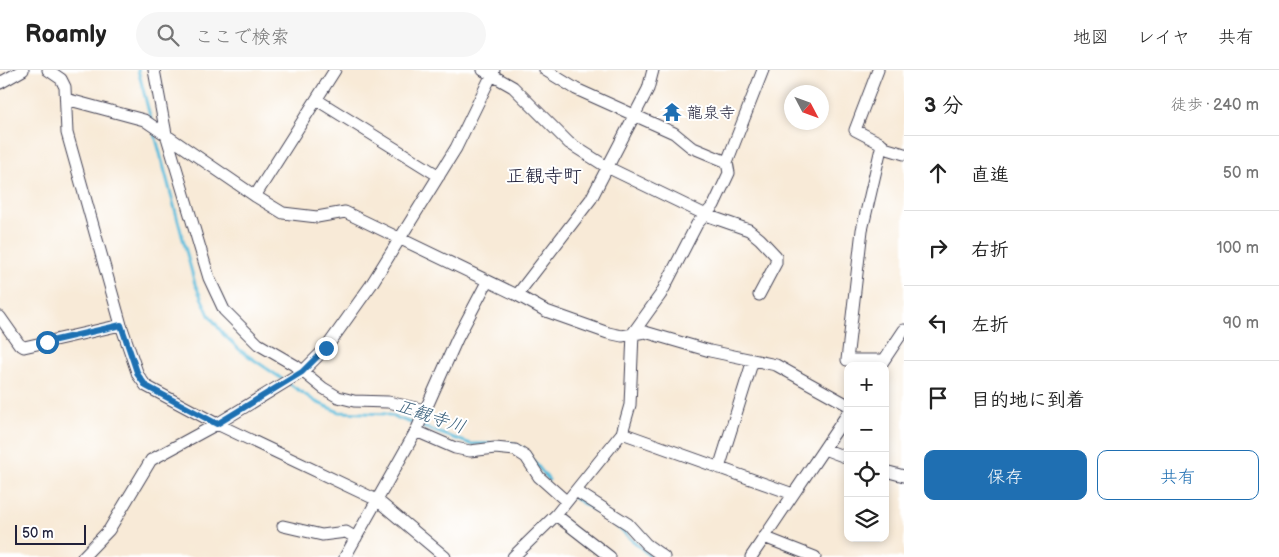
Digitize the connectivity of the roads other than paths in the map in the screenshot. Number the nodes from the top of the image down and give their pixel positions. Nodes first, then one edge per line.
1 (23, 70) edge
2 (48, 70) edge
3 (154, 70) edge
4 (335, 70) edge
5 (545, 70) edge
6 (653, 70) edge
7 (763, 70) edge
8 (878, 70) edge
9 (490, 72) edge
10 (0, 83) edge
11 (66, 99) junction
12 (317, 100) junction
13 (634, 116) junction
14 (166, 134) junction
15 (881, 147) junction
16 (904, 154) edge
17 (727, 162) junction
18 (607, 167) junction
19 (439, 176) junction
20 (255, 196) junction
21 (706, 215) junction
22 (400, 239) junction
23 (487, 282) junction
24 (517, 295) junction
25 (759, 295) dead end
26 (0, 317) edge
27 (121, 325) junction
28 (904, 330) edge
29 (633, 333) junction
30 (900, 345) edge
31 (753, 360) junction
32 (870, 362) edge
33 (883, 362) edge
34 (302, 372) junction
35 (844, 403) edge
36 (425, 410) junction
37 (844, 419) edge
38 (217, 424) junction
39 (416, 431) junction
40 (622, 433) junction
41 (824, 449) junction
42 (844, 456) edge
43 (719, 468) junction
44 (889, 473) edge
45 (904, 476) edge
46 (576, 491) junction
47 (793, 494) junction
48 (377, 500) junction
49 (566, 501) junction
50 (556, 515) junction
51 (283, 526) dead end
52 (764, 537) junction
53 (356, 538) junction
54 (83, 557) edge
55 (345, 557) edge
56 (445, 557) edge
57 (513, 557) edge
58 (610, 557) edge
59 (664, 557) edge
60 (751, 557) edge
61 (815, 557) edge

1 - 10 street
2 - 11 street
3 - 14 street
4 - 12 street
5 - 13 street
6 - 13 street
7 - 17 street
8 - 15 street
9 - 18 street
9 - 19 street
11 - 14 street
11 - 27 street
12 - 19 street
12 - 20 street
13 - 17 street
13 - 18 street
14 - 20 street
14 - 34 street
15 - 16 street
15 - 32 street
17 - 21 street
18 - 21 street
18 - 24 street
19 - 22 street
20 - 22 street
21 - 25 street
21 - 29 street
22 - 23 street
22 - 34 street
23 - 24 street
23 - 36 street
24 - 29 street
26 - 27 street
27 - 38 street
28 - 30 street
29 - 31 street
29 - 40 street
30 - 33 street
31 - 35 street
31 - 43 street
34 - 36 street
34 - 38 street
36 - 39 street
37 - 41 street
38 - 48 street
38 - 54 street
39 - 48 street
39 - 49 street
40 - 43 street
40 - 46 street
41 - 42 street
41 - 47 street
43 - 47 street
44 - 45 street
46 - 49 street
46 - 59 street
47 - 52 street
48 - 53 street
48 - 56 street
49 - 50 street
50 - 57 street
50 - 58 street
51 - 53 street
52 - 60 street
52 - 61 street
53 - 55 street

